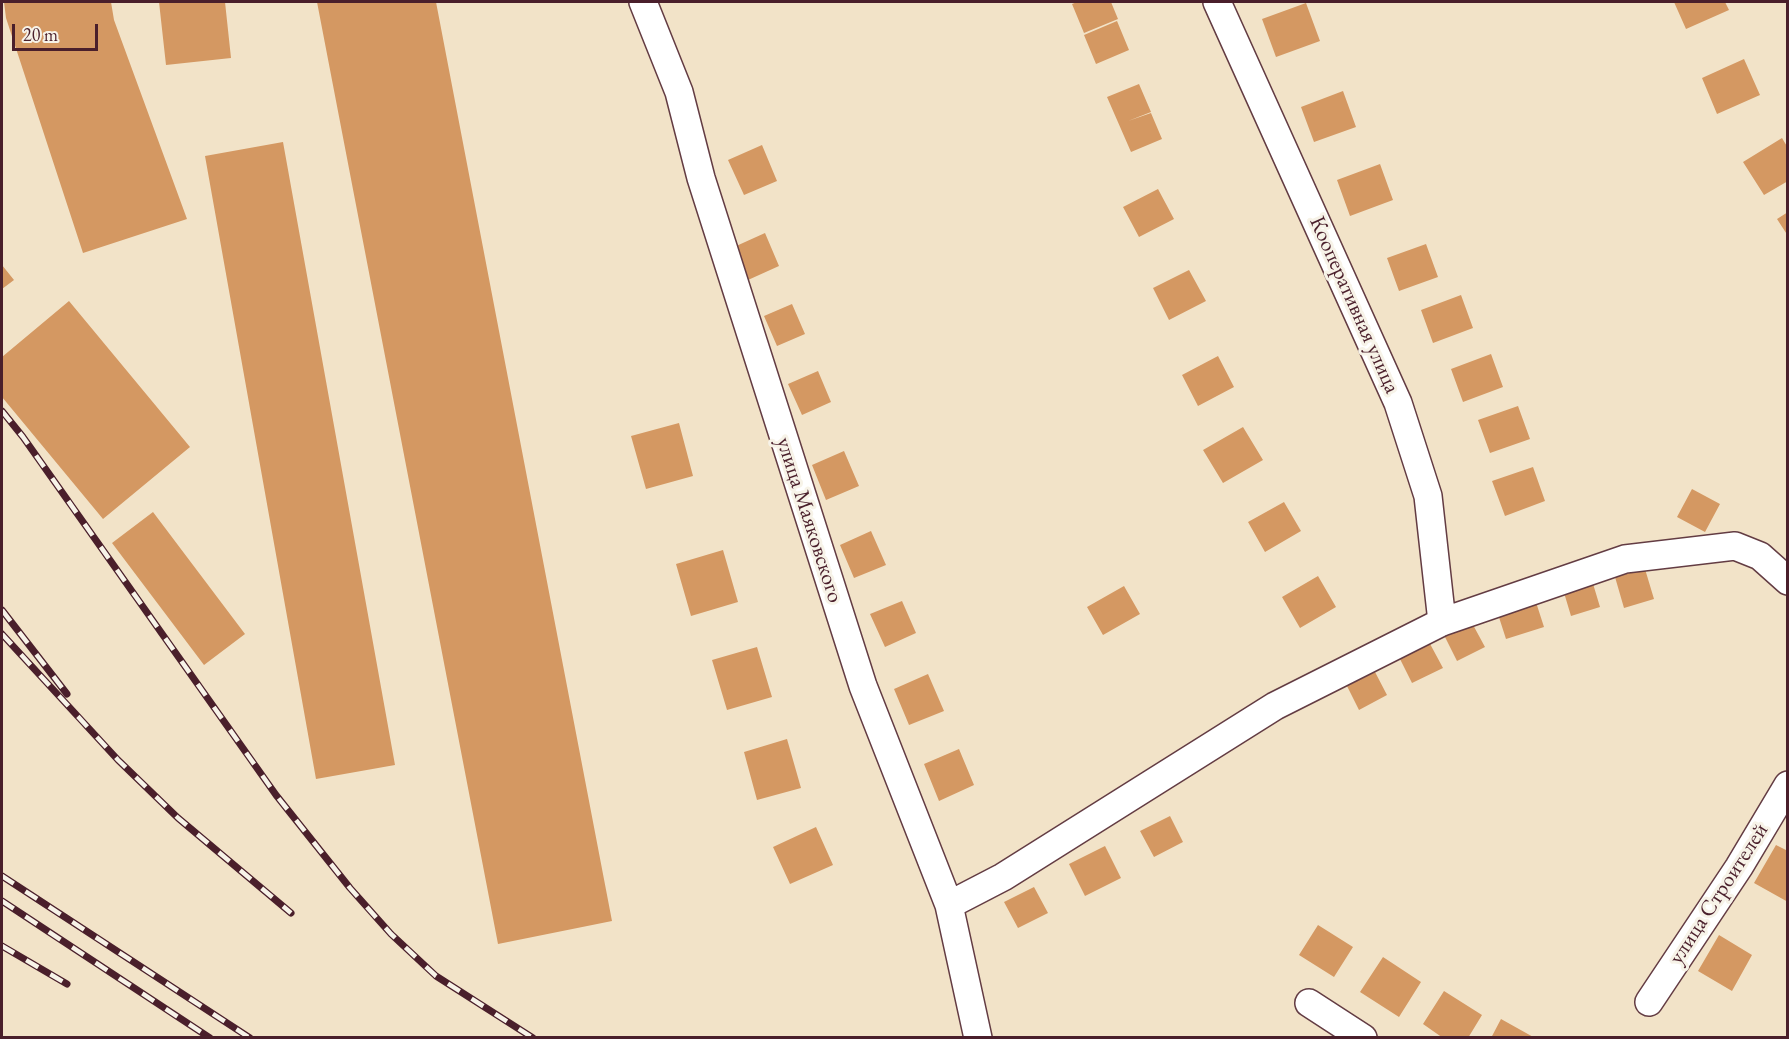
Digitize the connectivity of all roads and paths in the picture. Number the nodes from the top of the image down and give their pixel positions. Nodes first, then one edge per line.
1 (644, 2) edge
2 (1217, 2) edge
3 (1788, 581) edge
4 (1442, 622) junction
5 (1788, 785) edge
6 (949, 905) junction
7 (1649, 1002) dead end
8 (1309, 1003) dead end
9 (978, 1038) edge
10 (1363, 1038) edge

1 - 6 street, улица Маяковского
2 - 4 street, Кооперативная улица
3 - 4 street
4 - 6 street
5 - 7 street, улица Строителей
6 - 9 street, улица Маяковского
8 - 10 street

